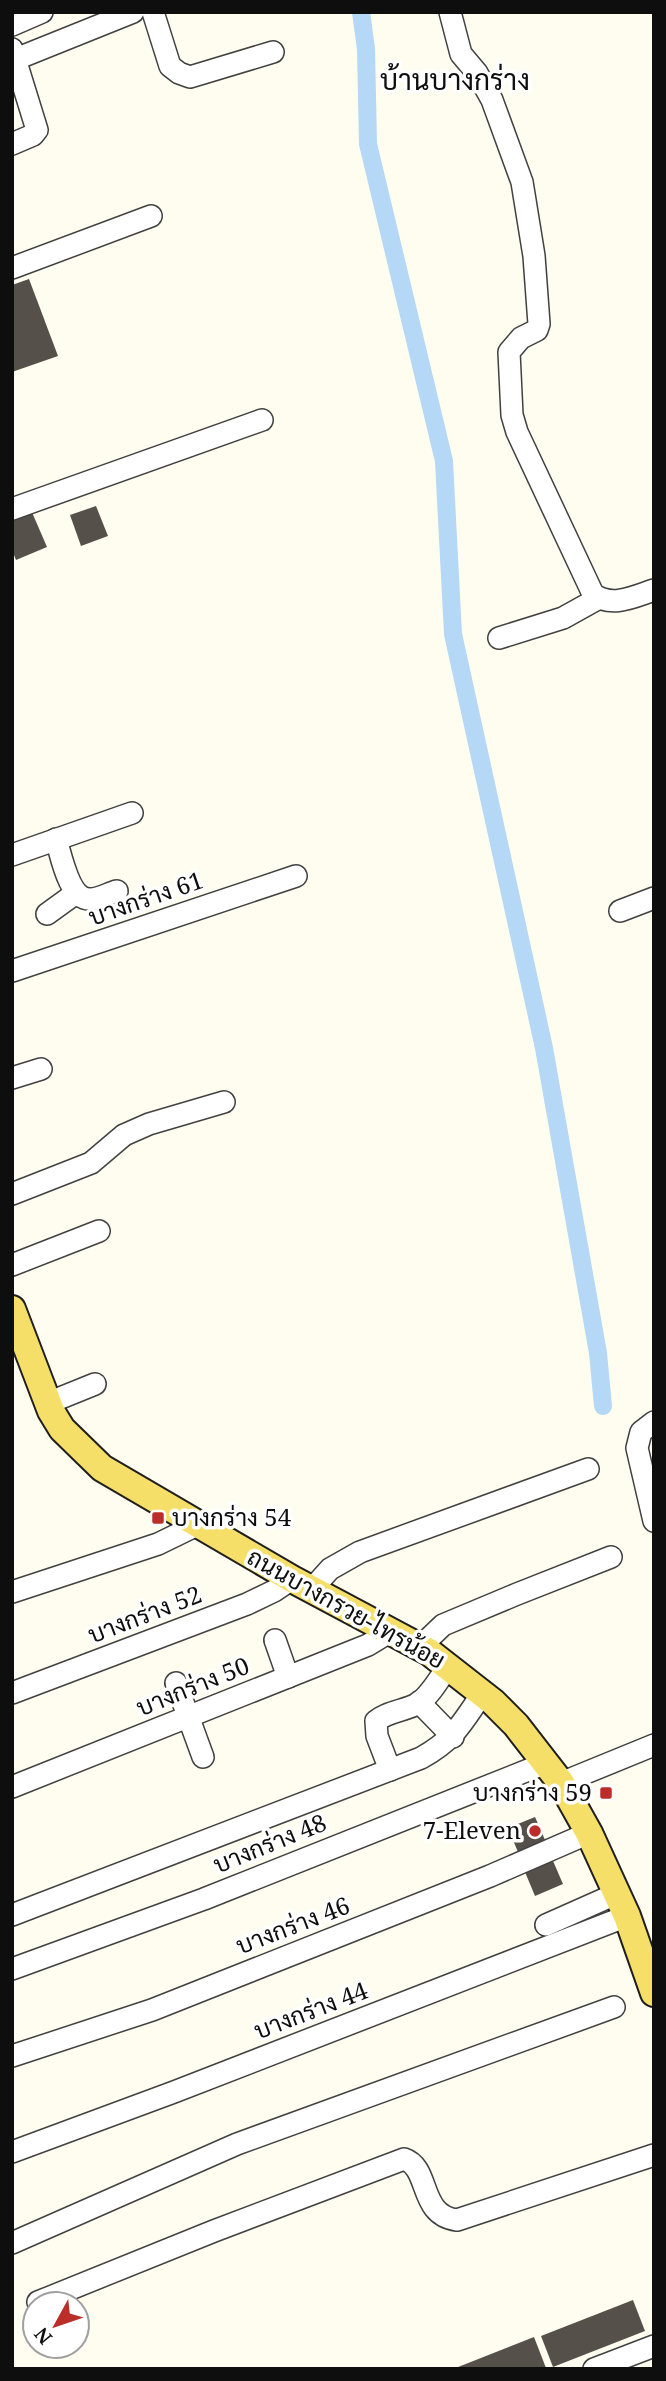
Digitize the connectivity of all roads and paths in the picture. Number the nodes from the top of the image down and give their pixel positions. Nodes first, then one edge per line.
1 (133, 12) edge
2 (153, 12) edge
3 (450, 12) edge
4 (39, 13) edge
5 (12, 25) edge
6 (273, 52) dead end
7 (14, 54) edge
8 (12, 144) edge
9 (151, 216) dead end
10 (12, 268) edge
11 (262, 420) dead end
12 (12, 509) edge
13 (654, 590) edge
14 (599, 598) junction
15 (499, 638) dead end
16 (132, 813) dead end
17 (56, 839) junction
18 (12, 855) edge
19 (296, 876) dead end
20 (117, 891) dead end
21 (76, 893) junction
22 (654, 898) edge
23 (620, 911) dead end
24 (47, 914) dead end
25 (12, 971) edge
26 (41, 1069) dead end
27 (12, 1079) edge
28 (224, 1102) dead end
29 (12, 1194) edge
30 (99, 1231) dead end
31 (12, 1265) edge
32 (12, 1309) edge
33 (95, 1384) dead end
34 (48, 1403) junction
35 (654, 1422) edge
36 (588, 1469) dead end
37 (654, 1521) edge
38 (197, 1525) junction
39 (611, 1558) dead end
40 (302, 1584) junction
41 (12, 1592) edge
42 (391, 1631) junction
43 (275, 1640) dead end
44 (420, 1647) junction
45 (448, 1666) junction
46 (288, 1677) junction
47 (176, 1683) dead end
48 (12, 1693) edge
49 (482, 1694) junction
50 (419, 1702) junction
51 (189, 1717) junction
52 (453, 1737) junction
53 (654, 1745) edge
54 (203, 1756) dead end
55 (390, 1770) junction
56 (553, 1773) junction
57 (12, 1787) edge
58 (589, 1833) junction
59 (623, 1905) junction
60 (12, 1914) edge
61 (546, 1925) dead end
62 (12, 1969) edge
63 (653, 1988) edge
64 (614, 2007) dead end
65 (12, 2056) edge
66 (12, 2152) edge
67 (654, 2155) edge
68 (12, 2243) edge
69 (68, 2290) edge
70 (654, 2346) edge
71 (594, 2369) edge

1 - 7 street
2 - 6 street
3 - 14 street
4 - 5 street
7 - 8 street
9 - 10 street
11 - 12 street
13 - 14 street
14 - 15 street
16 - 17 street
17 - 18 street
17 - 21 street
19 - 25 street, บางกร่าง 61
20 - 21 street
21 - 24 street
22 - 23 street
26 - 27 street
28 - 29 street
30 - 31 street
32 - 34 main road, ถนนบางกรวย-ไทรน้อย
33 - 34 street
34 - 38 main road, ถนนบางกรวย-ไทรน้อย
35 - 37 street
36 - 40 street, บางกร่าง 52
38 - 40 main road, ถนนบางกรวย-ไทรน้อย
38 - 41 street
39 - 44 street
40 - 42 main road, ถนนบางกรวย-ไทรน้อย
40 - 48 street, บางกร่าง 52
42 - 44 main road, ถนนบางกรวย-ไทรน้อย
42 - 46 street, บางกร่าง 50
43 - 46 street
44 - 45 main road, ถนนบางกรวย-ไทรน้อย
45 - 49 main road, ถนนบางกรวย-ไทรน้อย
45 - 50 street
46 - 51 street, บางกร่าง 50
47 - 51 street
49 - 52 street
49 - 56 main road, ถนนบางกรวย-ไทรน้อย
50 - 52 street
50 - 55 street
51 - 54 street
51 - 57 street, บางกร่าง 50
52 - 55 street
53 - 56 street
55 - 60 street
56 - 58 main road, ถนนบางกรวย-ไทรน้อย
56 - 62 street, บางกร่าง 48
58 - 59 main road, ถนนบางกรวย-ไทรน้อย
58 - 65 street, บางกร่าง 46
59 - 61 street
59 - 63 main road, ถนนบางกรวย-ไทรน้อย
59 - 66 street, บางกร่าง 44
64 - 68 street
67 - 69 street
70 - 71 street

